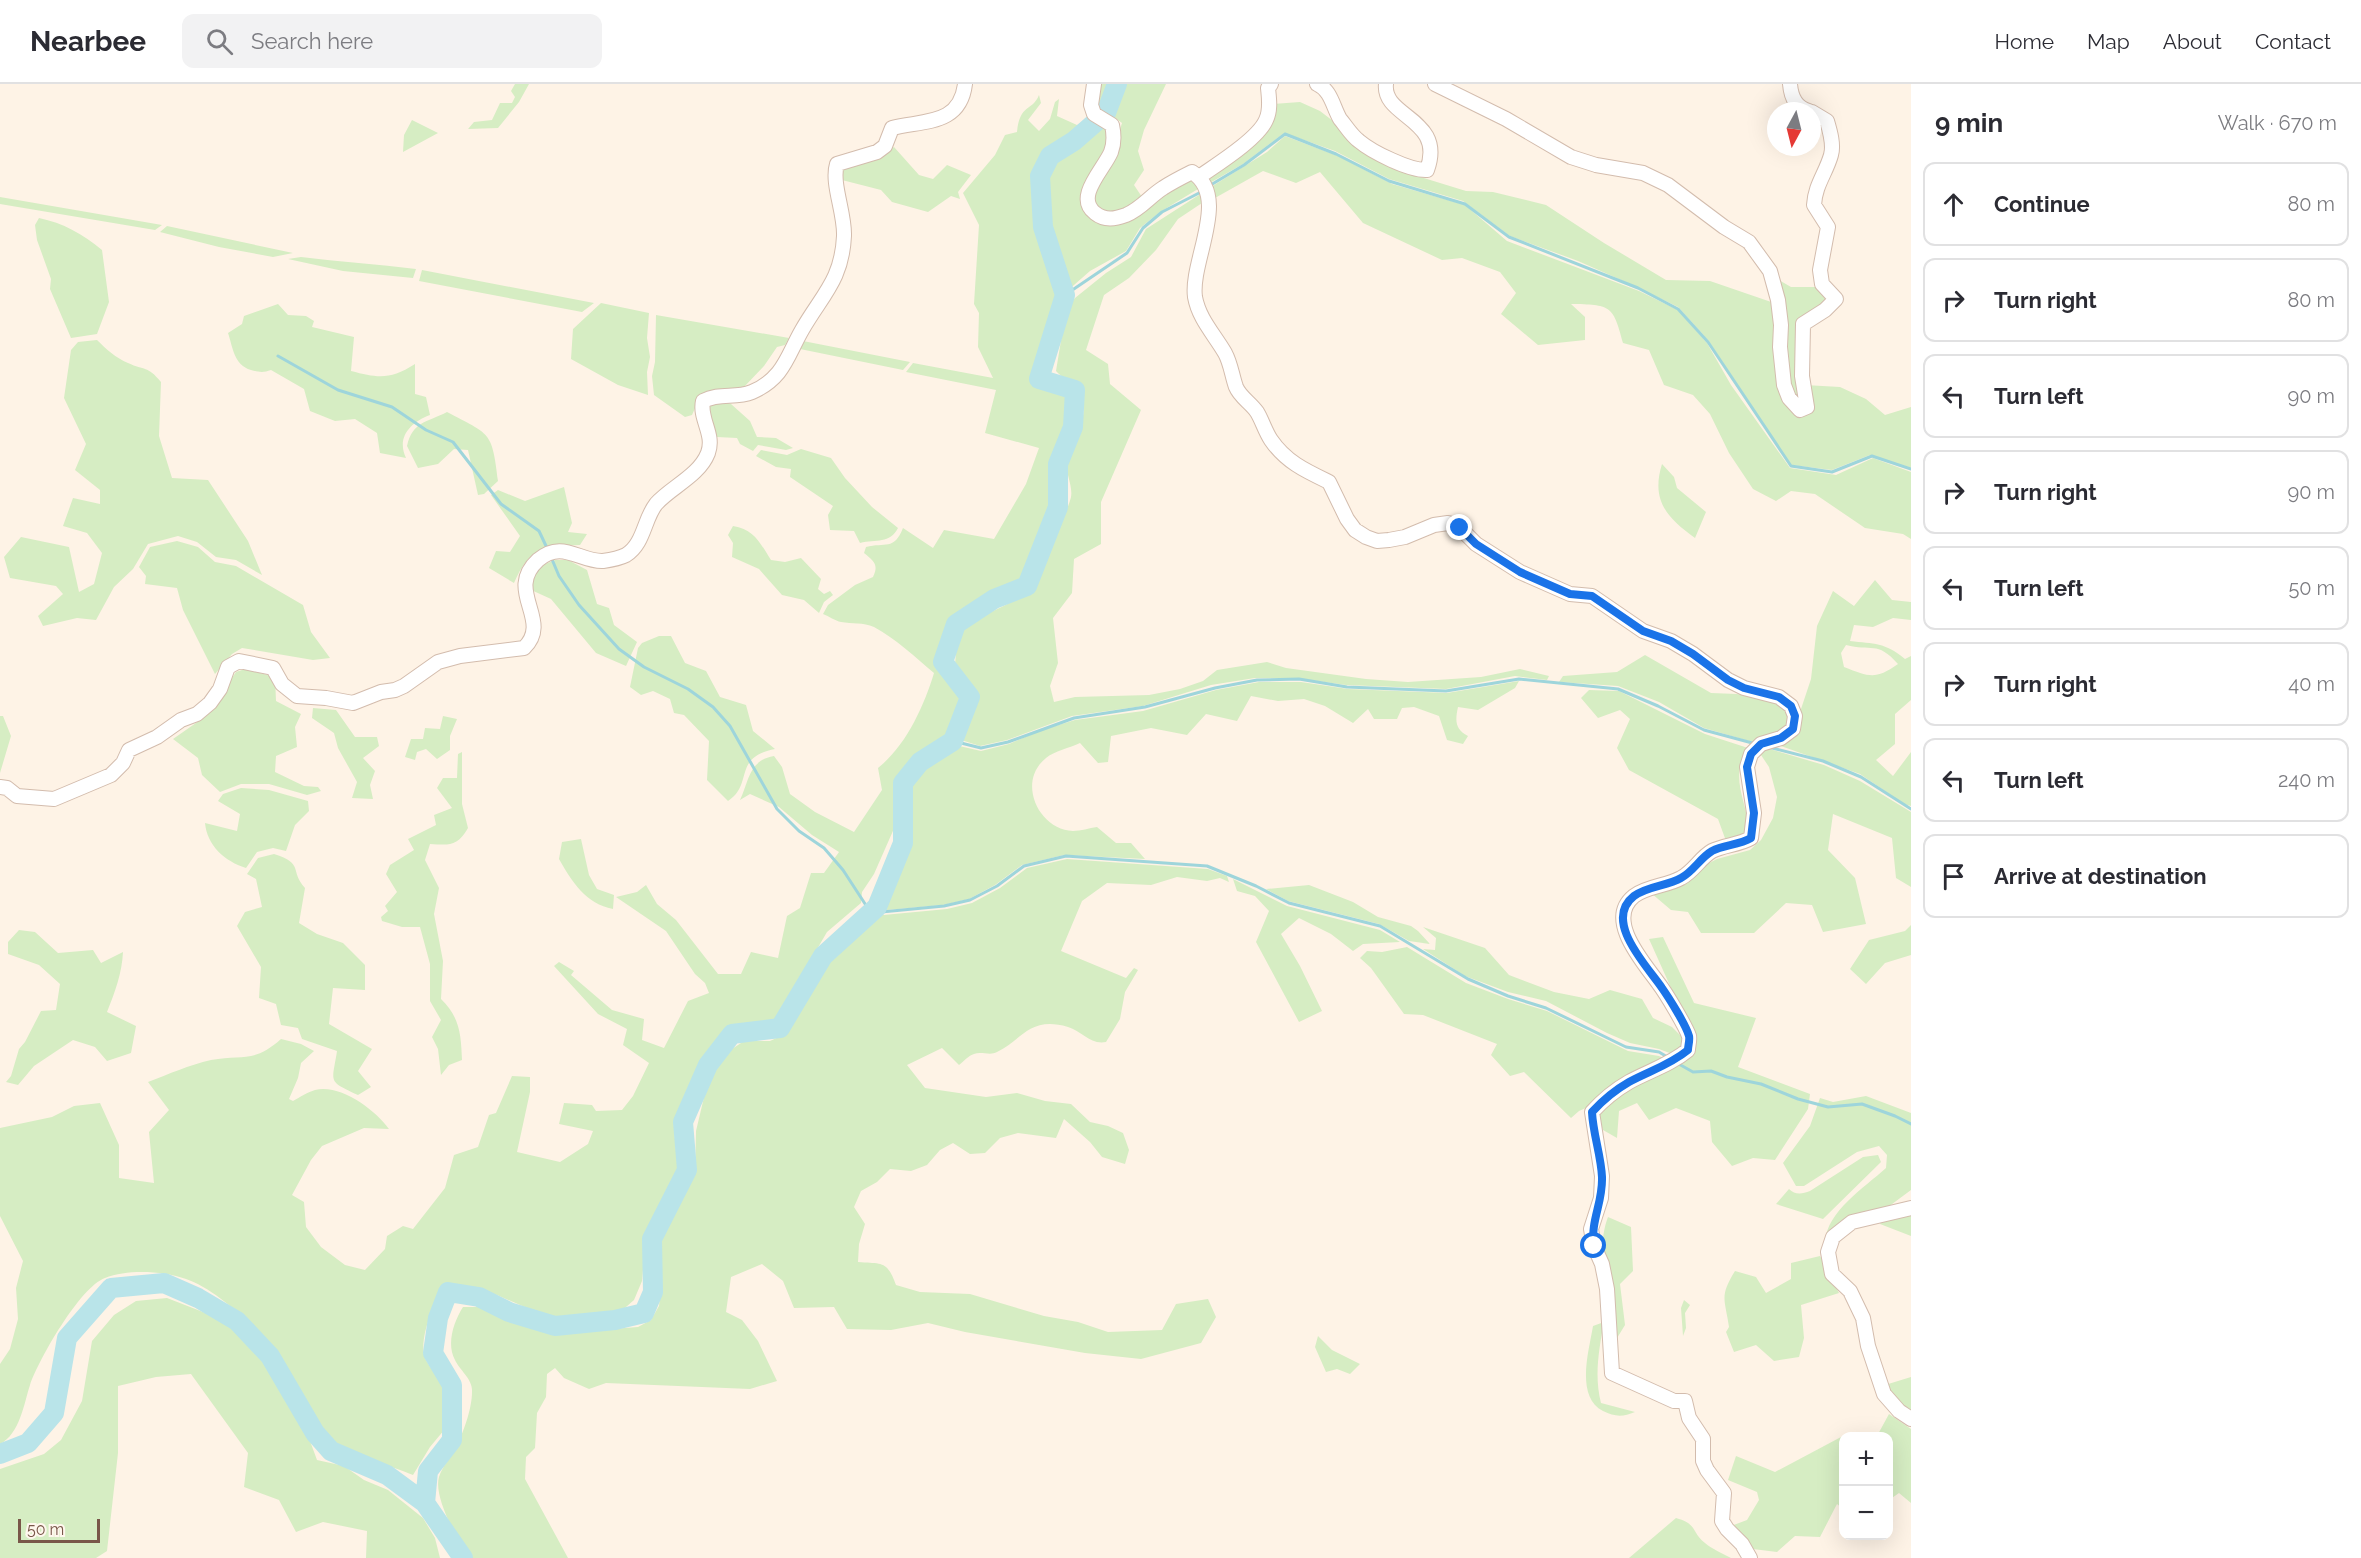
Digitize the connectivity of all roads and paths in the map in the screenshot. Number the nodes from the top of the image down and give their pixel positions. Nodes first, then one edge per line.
1 (965, 84) edge
2 (1094, 84) edge
3 (1271, 84) edge
4 (1317, 84) edge
5 (1386, 84) edge
6 (1435, 84) edge
7 (1790, 84) edge
8 (1796, 102) edge
9 (1821, 117) edge
10 (1203, 184) junction
11 (0, 787) edge
12 (1911, 1208) edge
13 (1911, 1419) edge
14 (1750, 1558) edge

1 - 11 street
2 - 10 street
3 - 10 street
4 - 5 street
6 - 9 street
7 - 8 street
10 - 14 street
12 - 13 street

